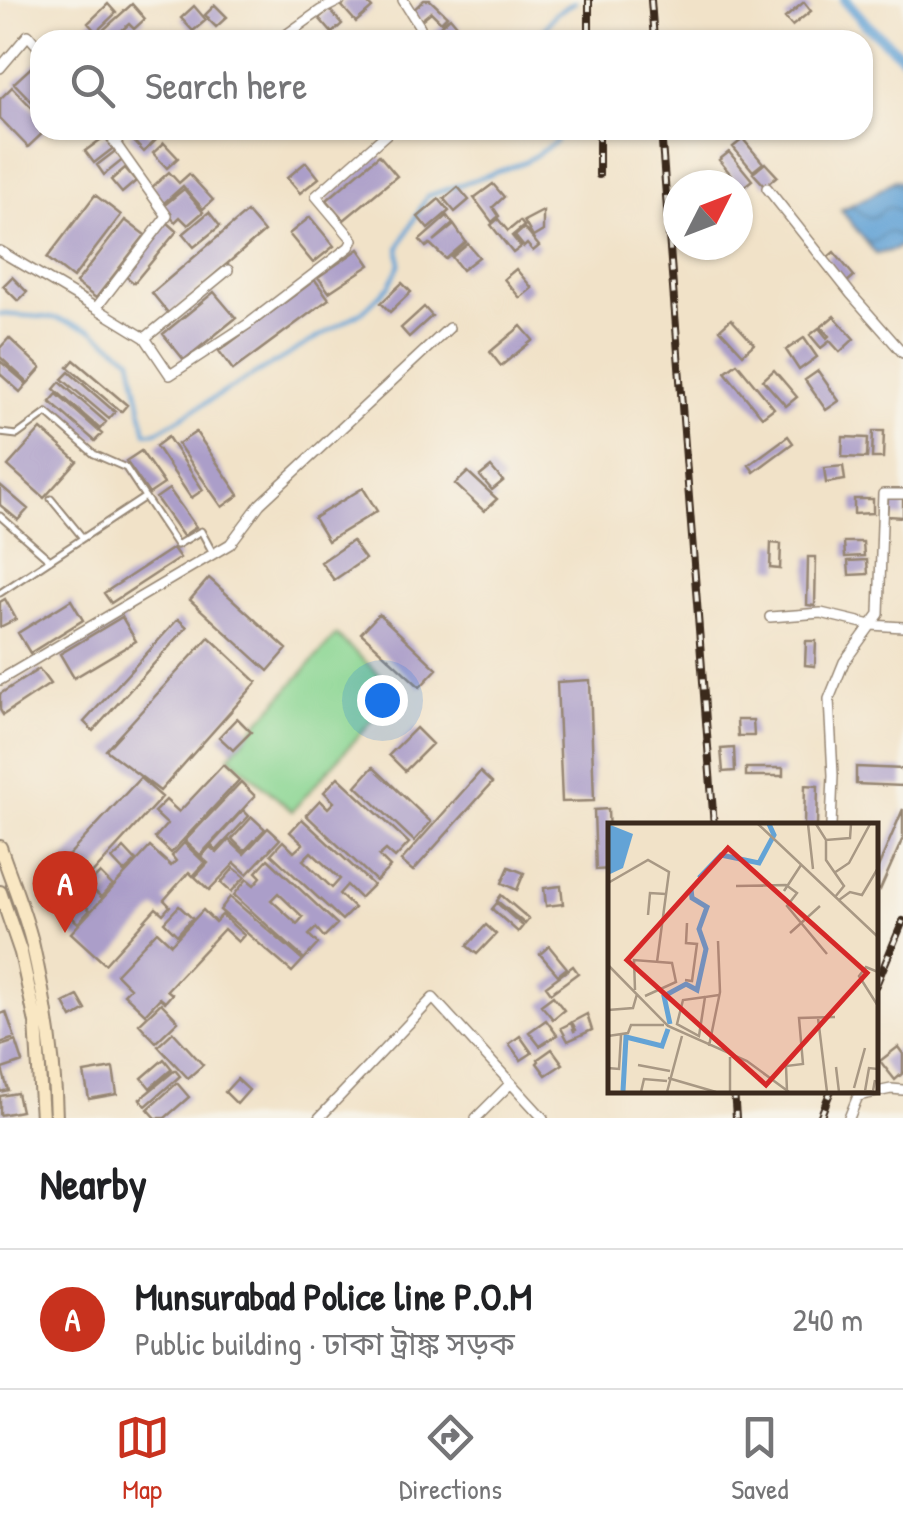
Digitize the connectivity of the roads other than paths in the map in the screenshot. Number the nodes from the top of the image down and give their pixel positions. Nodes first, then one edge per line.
1 (341, 0) edge
2 (403, 0) edge
3 (420, 26) dead end
4 (293, 30) edge
5 (30, 36) edge
6 (0, 68) edge
7 (116, 140) edge
8 (380, 140) edge
9 (768, 188) dead end
10 (0, 252) edge
11 (228, 270) dead end
12 (96, 308) junction
13 (448, 328) dead end
14 (145, 338) junction
15 (903, 353) edge
16 (0, 434) edge
17 (903, 494) edge
18 (145, 497) junction
19 (51, 499) dead end
20 (0, 516) edge
21 (83, 538) junction
22 (214, 554) junction
23 (50, 560) junction
24 (0, 593) edge
25 (770, 618) dead end
26 (872, 625) junction
27 (903, 627) edge
28 (0, 680) edge
29 (830, 823) edge
30 (0, 847) edge
31 (0, 892) edge
32 (511, 1083) junction
33 (903, 1090) edge
34 (878, 1092) edge
35 (872, 1093) edge
36 (42, 1118) edge
37 (56, 1118) edge
38 (319, 1118) edge
39 (476, 1118) edge
40 (543, 1118) edge
41 (849, 1118) edge

1 - 4 street
2 - 3 street
5 - 6 street
7 - 12 street
8 - 14 street
9 - 15 street
10 - 12 street
11 - 14 street
12 - 14 street
13 - 22 street
16 - 18 lane
17 - 26 street
18 - 21 lane
18 - 22 lane
19 - 21 lane
20 - 23 lane
21 - 23 lane
22 - 28 street
23 - 24 lane
25 - 26 street
26 - 27 street
26 - 29 street
30 - 37 main road
31 - 36 main road
32 - 38 street
32 - 39 street
32 - 40 street
33 - 34 street
35 - 41 street

